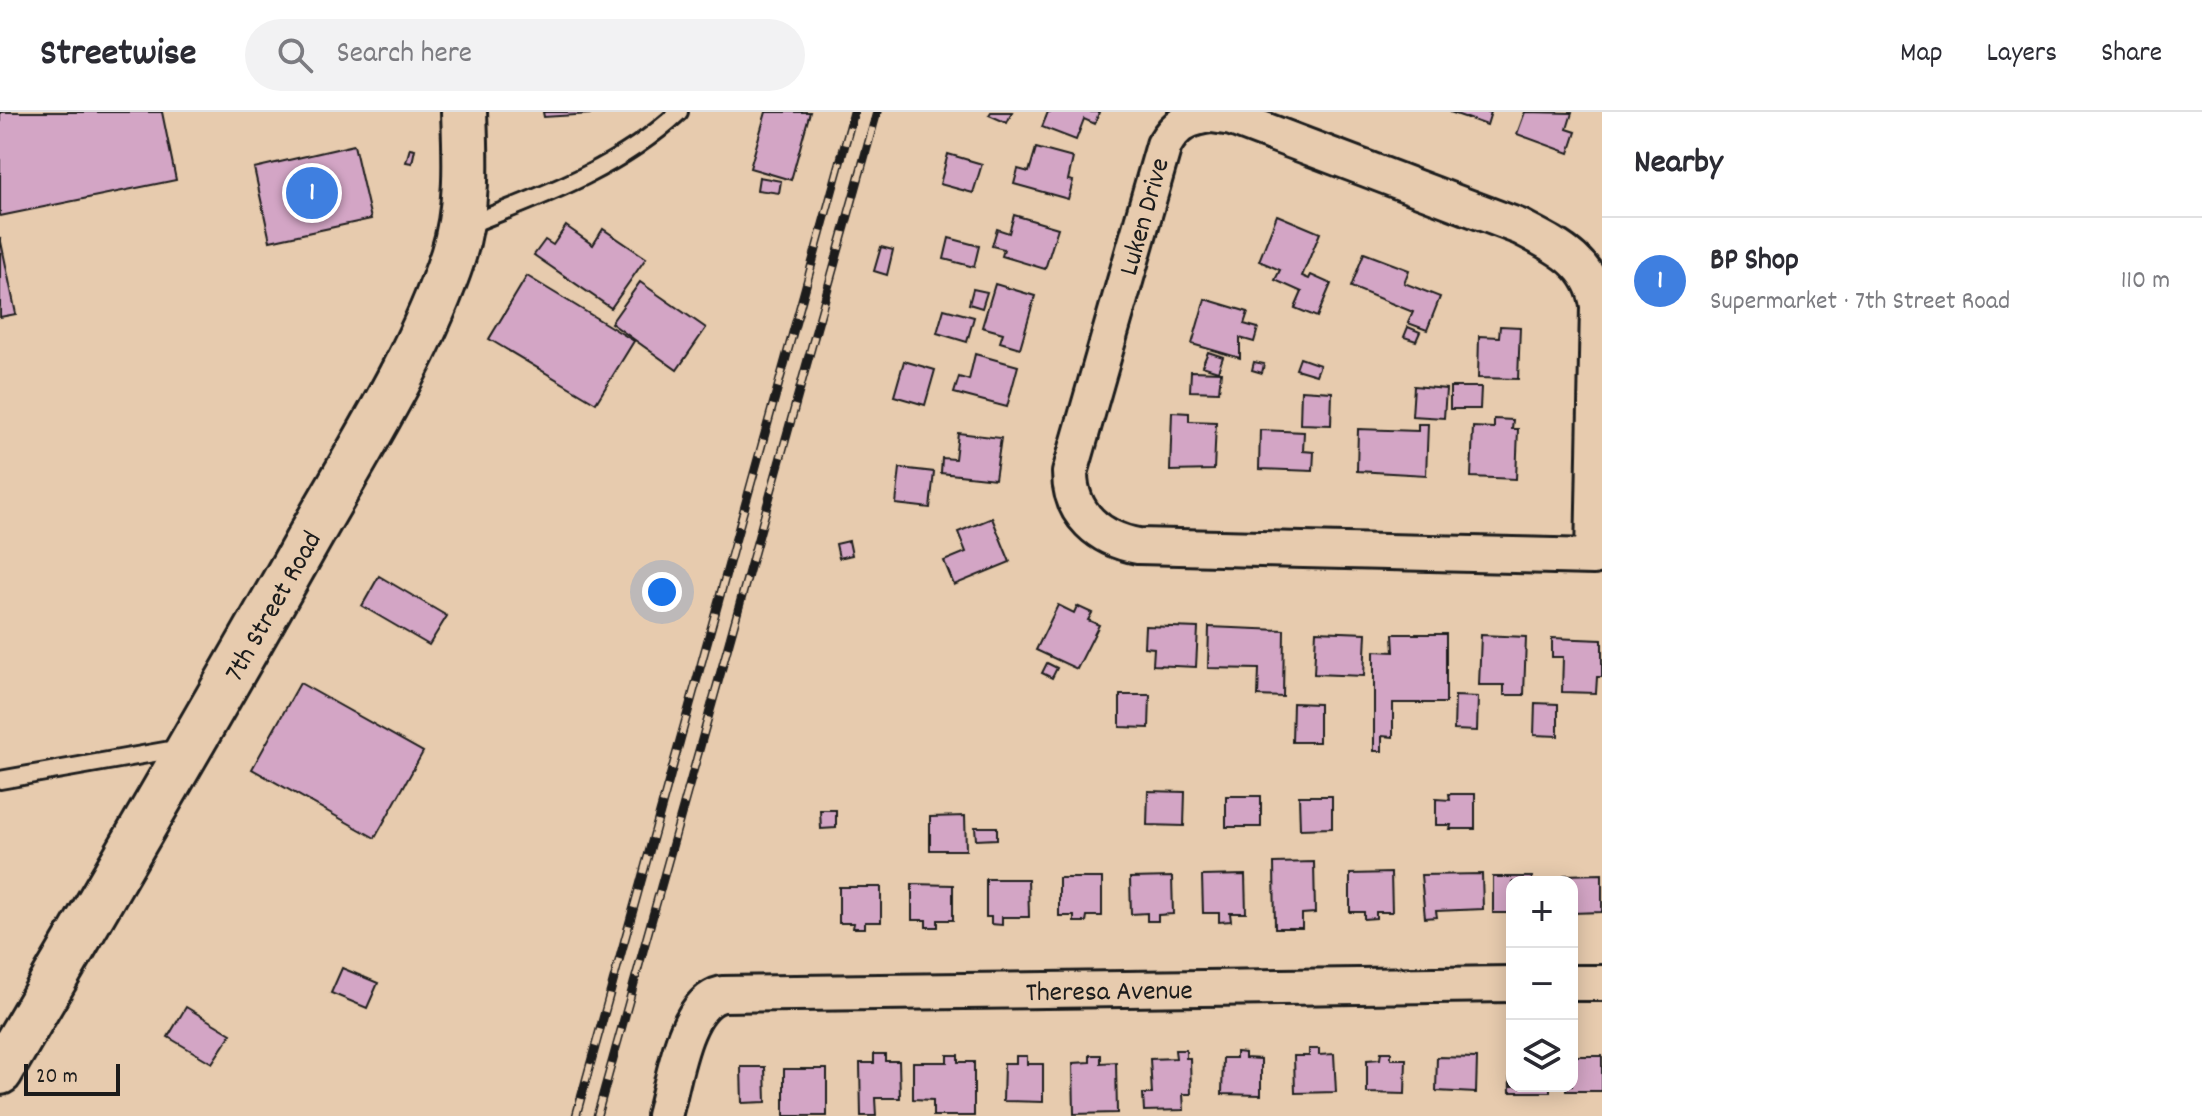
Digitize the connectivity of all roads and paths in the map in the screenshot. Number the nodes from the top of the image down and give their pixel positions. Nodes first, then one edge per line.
1 (464, 112) edge
2 (679, 112) edge
3 (460, 228) junction
4 (1598, 557) edge
5 (191, 746) junction
6 (0, 780) edge
7 (1578, 983) edge
8 (1602, 983) edge
9 (1506, 984) edge
10 (0, 1072) edge
11 (664, 1116) edge

1 - 3 main road, 7th Street Road
2 - 3 lane
3 - 5 main road, 7th Street Road
4 - 4 street, Luken Drive
5 - 6 lane
5 - 10 main road, 7th Street Road
7 - 8 street
9 - 11 street, Theresa Avenue

